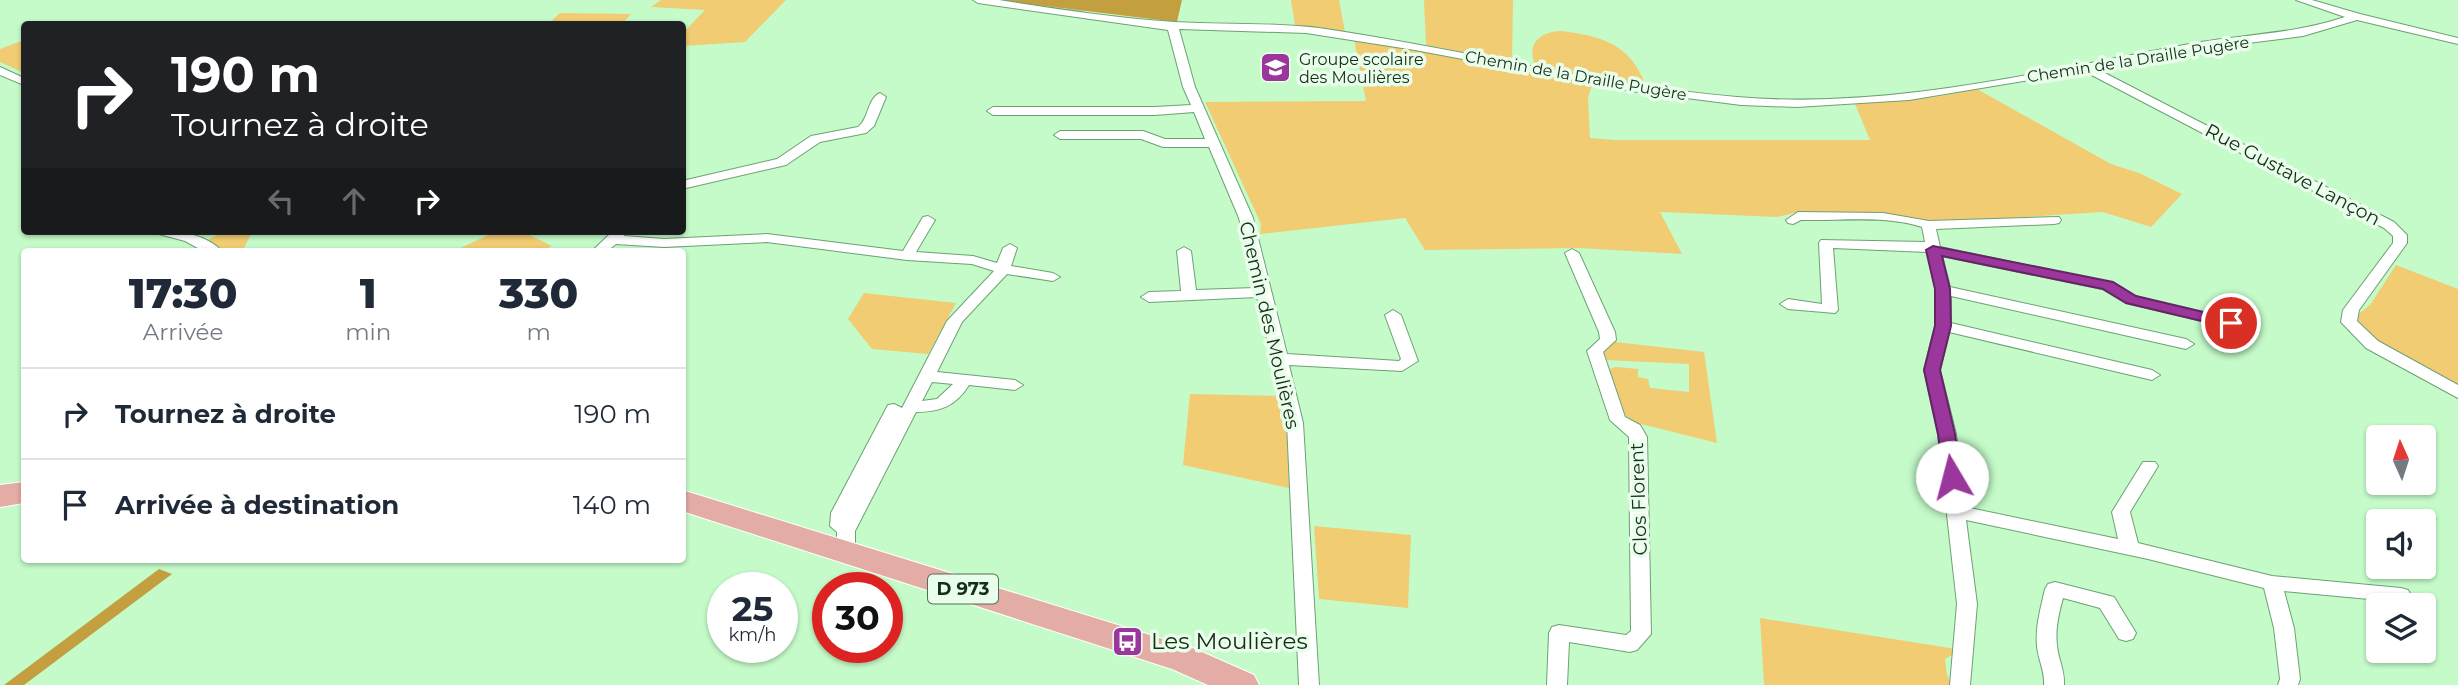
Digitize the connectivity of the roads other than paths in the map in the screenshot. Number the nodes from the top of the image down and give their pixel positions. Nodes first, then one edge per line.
1 (978, 0) edge
2 (2301, 0) edge
3 (2357, 17) junction
4 (1168, 24) junction
5 (2458, 41) edge
6 (2086, 68) junction
7 (0, 71) edge
8 (21, 81) edge
9 (880, 97) dead end
10 (1198, 108) junction
11 (993, 111) dead end
12 (1060, 135) dead end
13 (1214, 143) junction
14 (686, 184) edge
15 (928, 220) dead end
16 (1793, 220) dead end
17 (2054, 220) dead end
18 (1928, 225) junction
19 (179, 235) edge
20 (617, 235) edge
21 (209, 248) edge
22 (602, 248) edge
23 (1010, 248) dead end
24 (1933, 249) junction
25 (1184, 251) dead end
26 (1572, 253) dead end
27 (907, 256) junction
28 (1003, 268) junction
29 (1053, 276) dead end
30 (1943, 289) junction
31 (1264, 292) junction
32 (1189, 295) junction
33 (1149, 297) dead end
34 (1788, 303) dead end
35 (1393, 315) dead end
36 (2231, 323) dead end
37 (1943, 326) junction
38 (2186, 344) dead end
39 (1280, 359) junction
40 (2152, 375) dead end
41 (927, 376) junction
42 (964, 380) junction
43 (1015, 385) dead end
44 (2458, 393) edge
45 (903, 408) junction
46 (2149, 466) dead end
47 (21, 493) edge
48 (0, 496) edge
49 (686, 501) edge
50 (1957, 512) junction
51 (855, 515) junction
52 (835, 540) junction
53 (2130, 548) junction
54 (2272, 583) junction
55 (2380, 593) edge
56 (2126, 633) dead end
57 (1242, 685) edge
58 (1309, 685) edge
59 (1557, 685) edge
60 (1959, 685) edge
61 (2054, 685) edge
62 (2288, 685) edge

1 - 4 street, Chemin de la Draille Pugère
2 - 3 street
3 - 5 street
3 - 6 street, Chemin de la Draille Pugère
4 - 6 street, Chemin de la Draille Pugère
4 - 10 street, Chemin des Moulières
6 - 44 street, Rue Gustave Lançon
7 - 8 street
9 - 14 street
10 - 11 street
10 - 13 street, Chemin des Moulières
12 - 13 street
13 - 31 street, Chemin des Moulières
15 - 27 street
16 - 18 street
17 - 18 street
18 - 24 street
19 - 21 street
20 - 22 street
20 - 27 street
23 - 28 street
24 - 30 street
24 - 34 street
24 - 36 street
25 - 32 street
26 - 59 street, Clos Florent
27 - 28 street
28 - 29 street
28 - 41 street
30 - 37 street
30 - 38 street
31 - 32 street
31 - 39 street, Chemin des Moulières
32 - 33 street
35 - 39 street
37 - 40 street
37 - 50 street
39 - 58 street, Chemin des Moulières
41 - 42 street
41 - 45 street
42 - 43 street
42 - 45 street
45 - 51 street
45 - 52 street
46 - 53 street
47 - 48 main road
49 - 52 main road, D 973
50 - 53 street
50 - 60 street
51 - 52 street
51 - 52 street
52 - 57 main road, D 973
53 - 54 street
54 - 55 street
54 - 62 street
56 - 61 street

